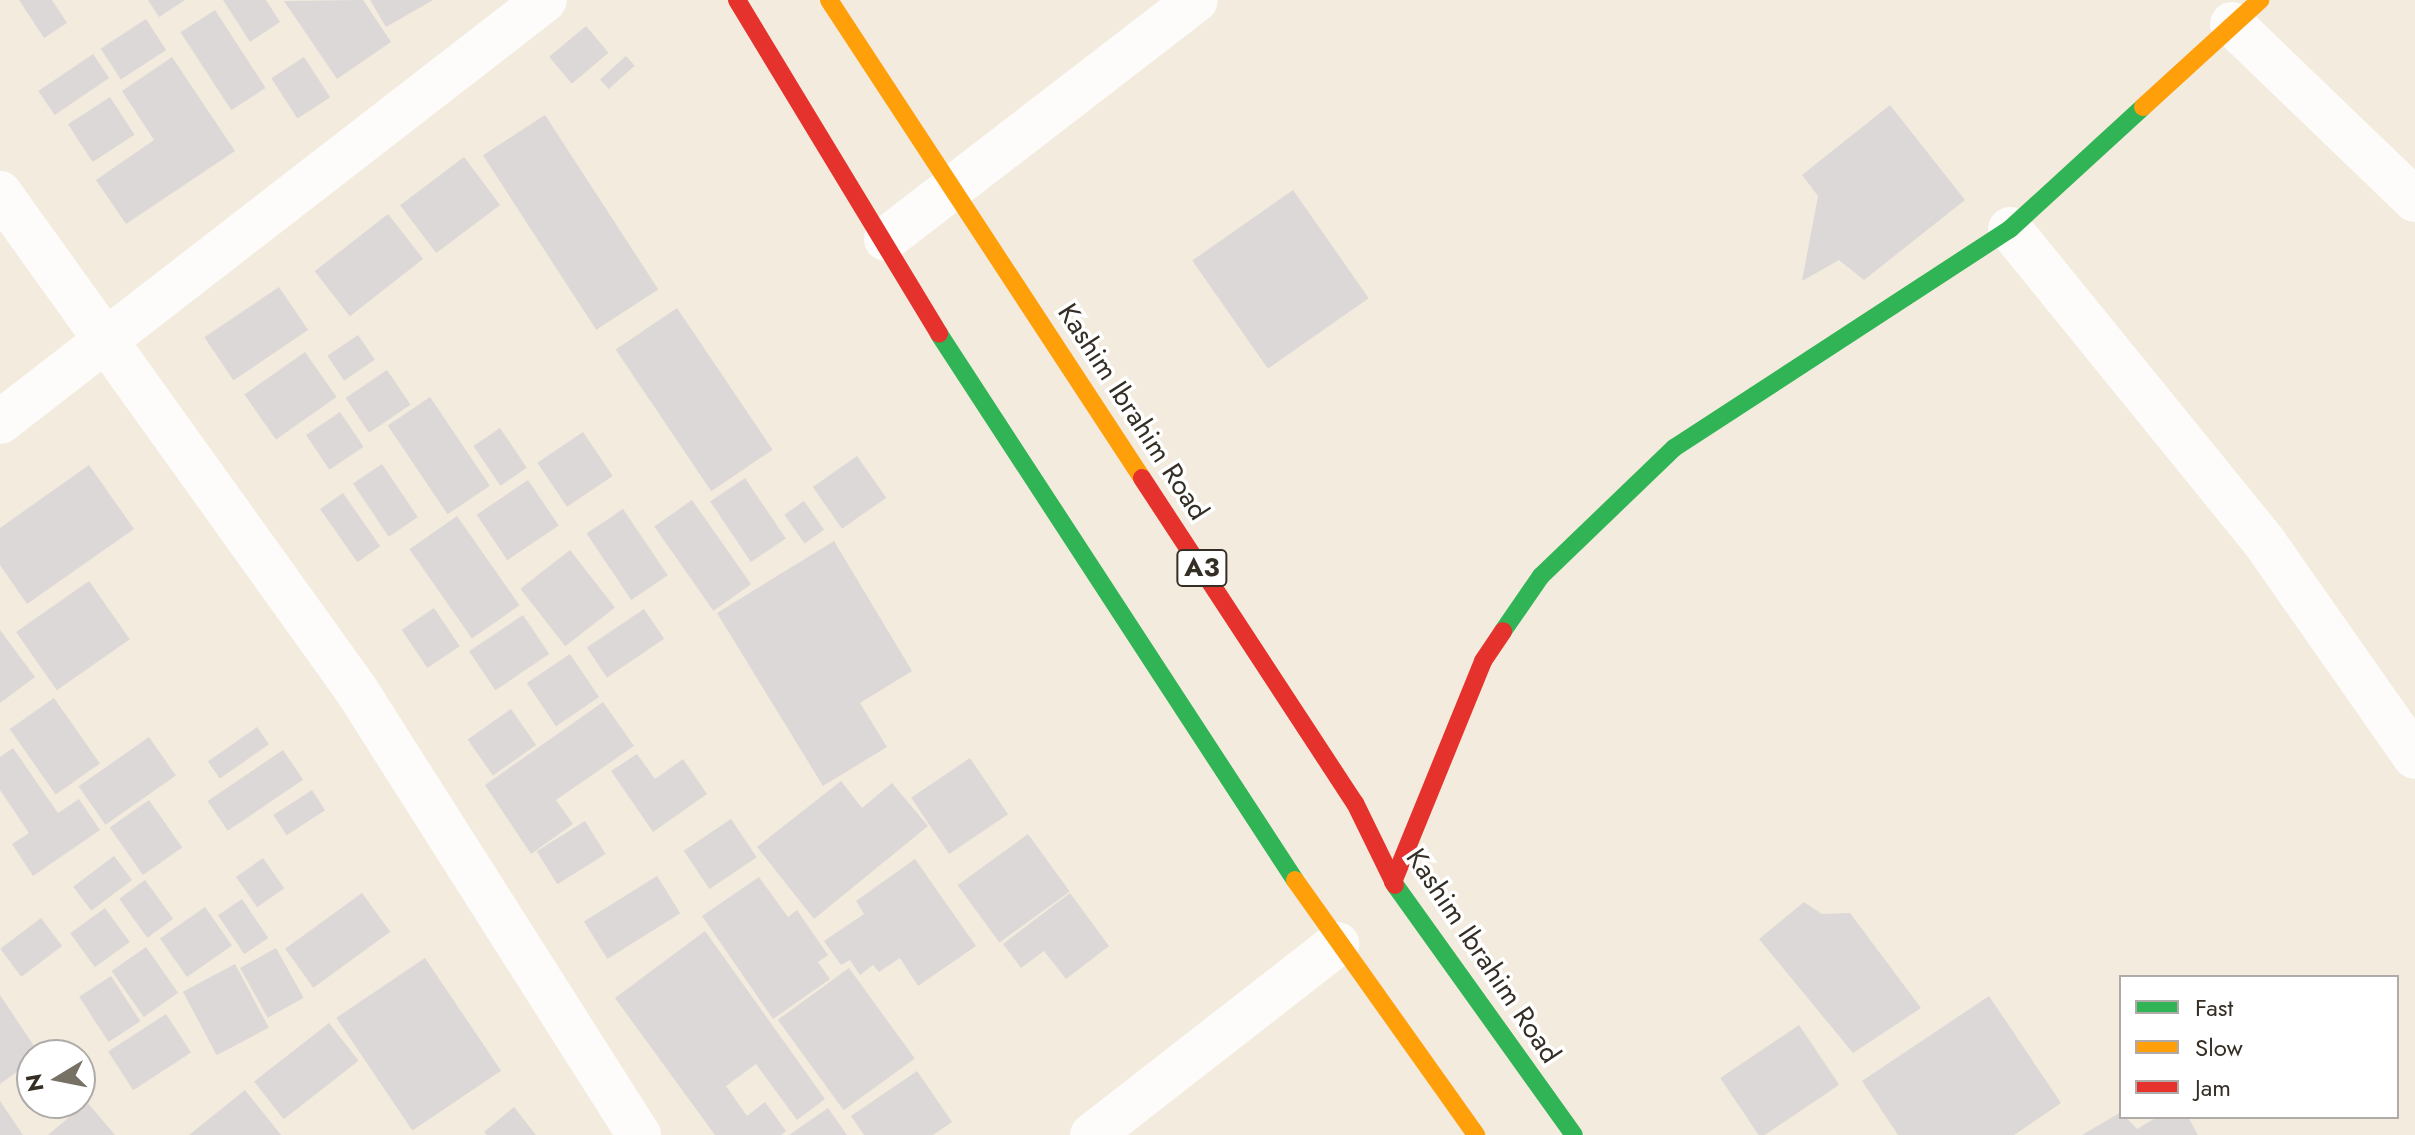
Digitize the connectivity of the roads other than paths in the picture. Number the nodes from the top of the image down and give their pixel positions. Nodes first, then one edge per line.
1 (545, 0) edge
2 (737, 0) edge
3 (829, 0) edge
4 (1196, 0) edge
5 (2246, 12) edge
6 (953, 187) junction
7 (0, 193) edge
8 (2415, 200) edge
9 (2010, 229) junction
10 (886, 239) junction
11 (107, 343) junction
12 (0, 422) edge
13 (2415, 757) edge
14 (1393, 882) junction
15 (1337, 944) junction
16 (639, 1135) edge
17 (1092, 1135) edge
18 (1476, 1135) edge
19 (1574, 1135) edge

1 - 11 street
2 - 10 main road
3 - 6 main road, Kashim Ibrahim Road / A3
4 - 6 street
5 - 8 street
5 - 9 main road
6 - 10 street
6 - 14 main road, Kashim Ibrahim Road / A3
7 - 11 street
9 - 13 street
9 - 14 main road
10 - 15 main road
11 - 12 street
11 - 16 street
14 - 19 main road, Kashim Ibrahim Road / A3
15 - 17 street
15 - 18 main road

